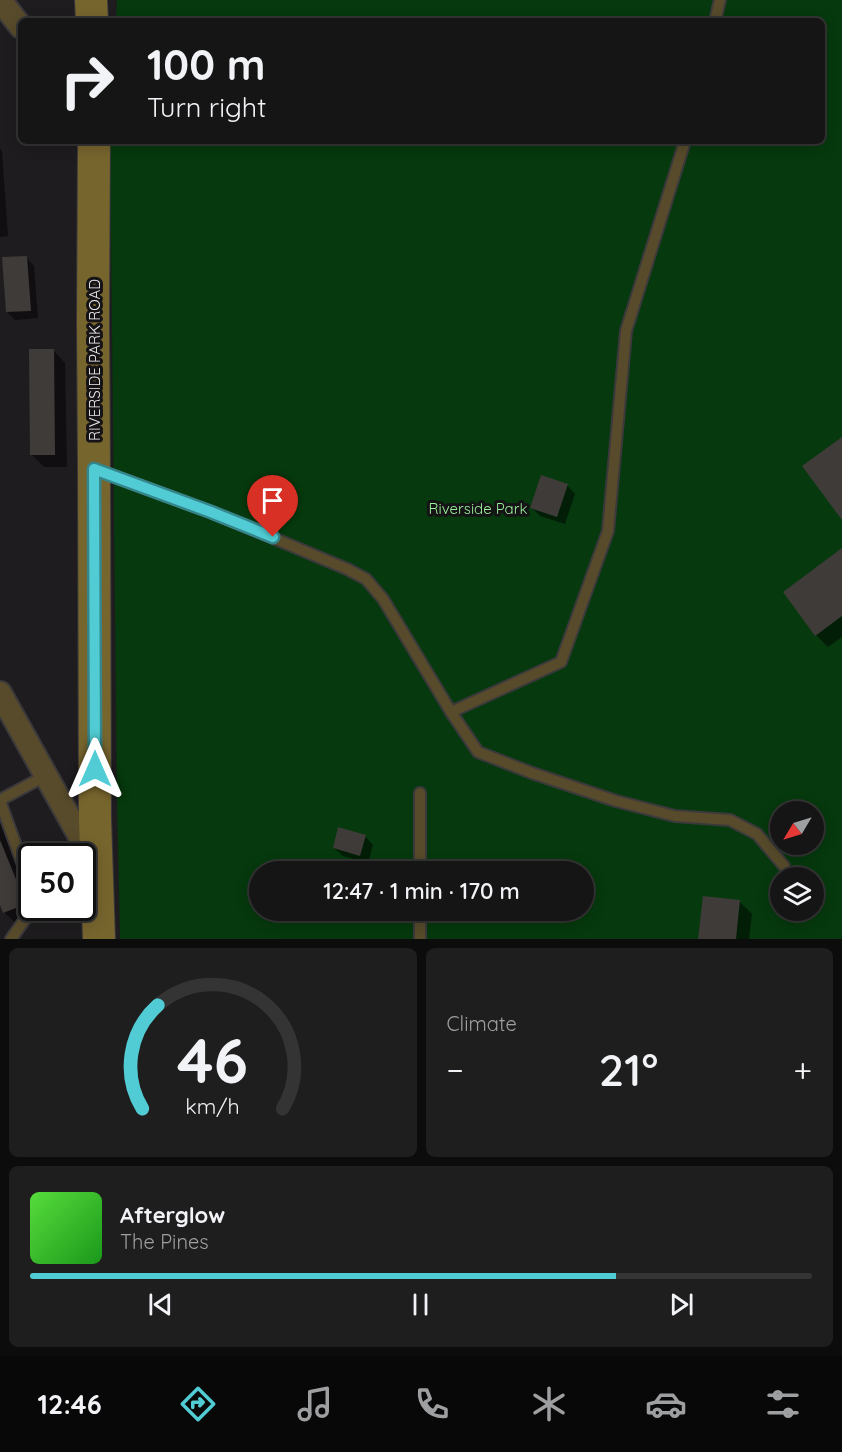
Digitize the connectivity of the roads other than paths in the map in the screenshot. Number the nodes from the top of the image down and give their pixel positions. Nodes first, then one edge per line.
1 (0, 0) edge
2 (91, 0) edge
3 (720, 0) edge
4 (92, 18) edge
5 (716, 18) edge
6 (18, 23) edge
7 (94, 144) edge
8 (684, 144) edge
9 (94, 469) junction
10 (0, 693) edge
11 (452, 712) junction
12 (47, 775) junction
13 (420, 793) dead end
14 (0, 801) edge
15 (79, 843) edge
16 (94, 843) edge
17 (18, 851) edge
18 (420, 861) edge
19 (784, 866) dead end
20 (96, 901) edge
21 (24, 921) edge
22 (420, 921) edge
23 (11, 939) edge
24 (99, 939) edge
25 (420, 939) edge

1 - 6 street
2 - 4 main road
3 - 5 lane
7 - 9 main road, RIVERSIDE PARK ROAD
8 - 11 lane
9 - 11 lane
9 - 16 main road, RIVERSIDE PARK ROAD
10 - 12 street
11 - 19 lane
12 - 14 lane
12 - 15 street
13 - 18 lane
14 - 17 lane
20 - 24 main road, RIVERSIDE PARK ROAD
21 - 23 lane
22 - 25 lane

